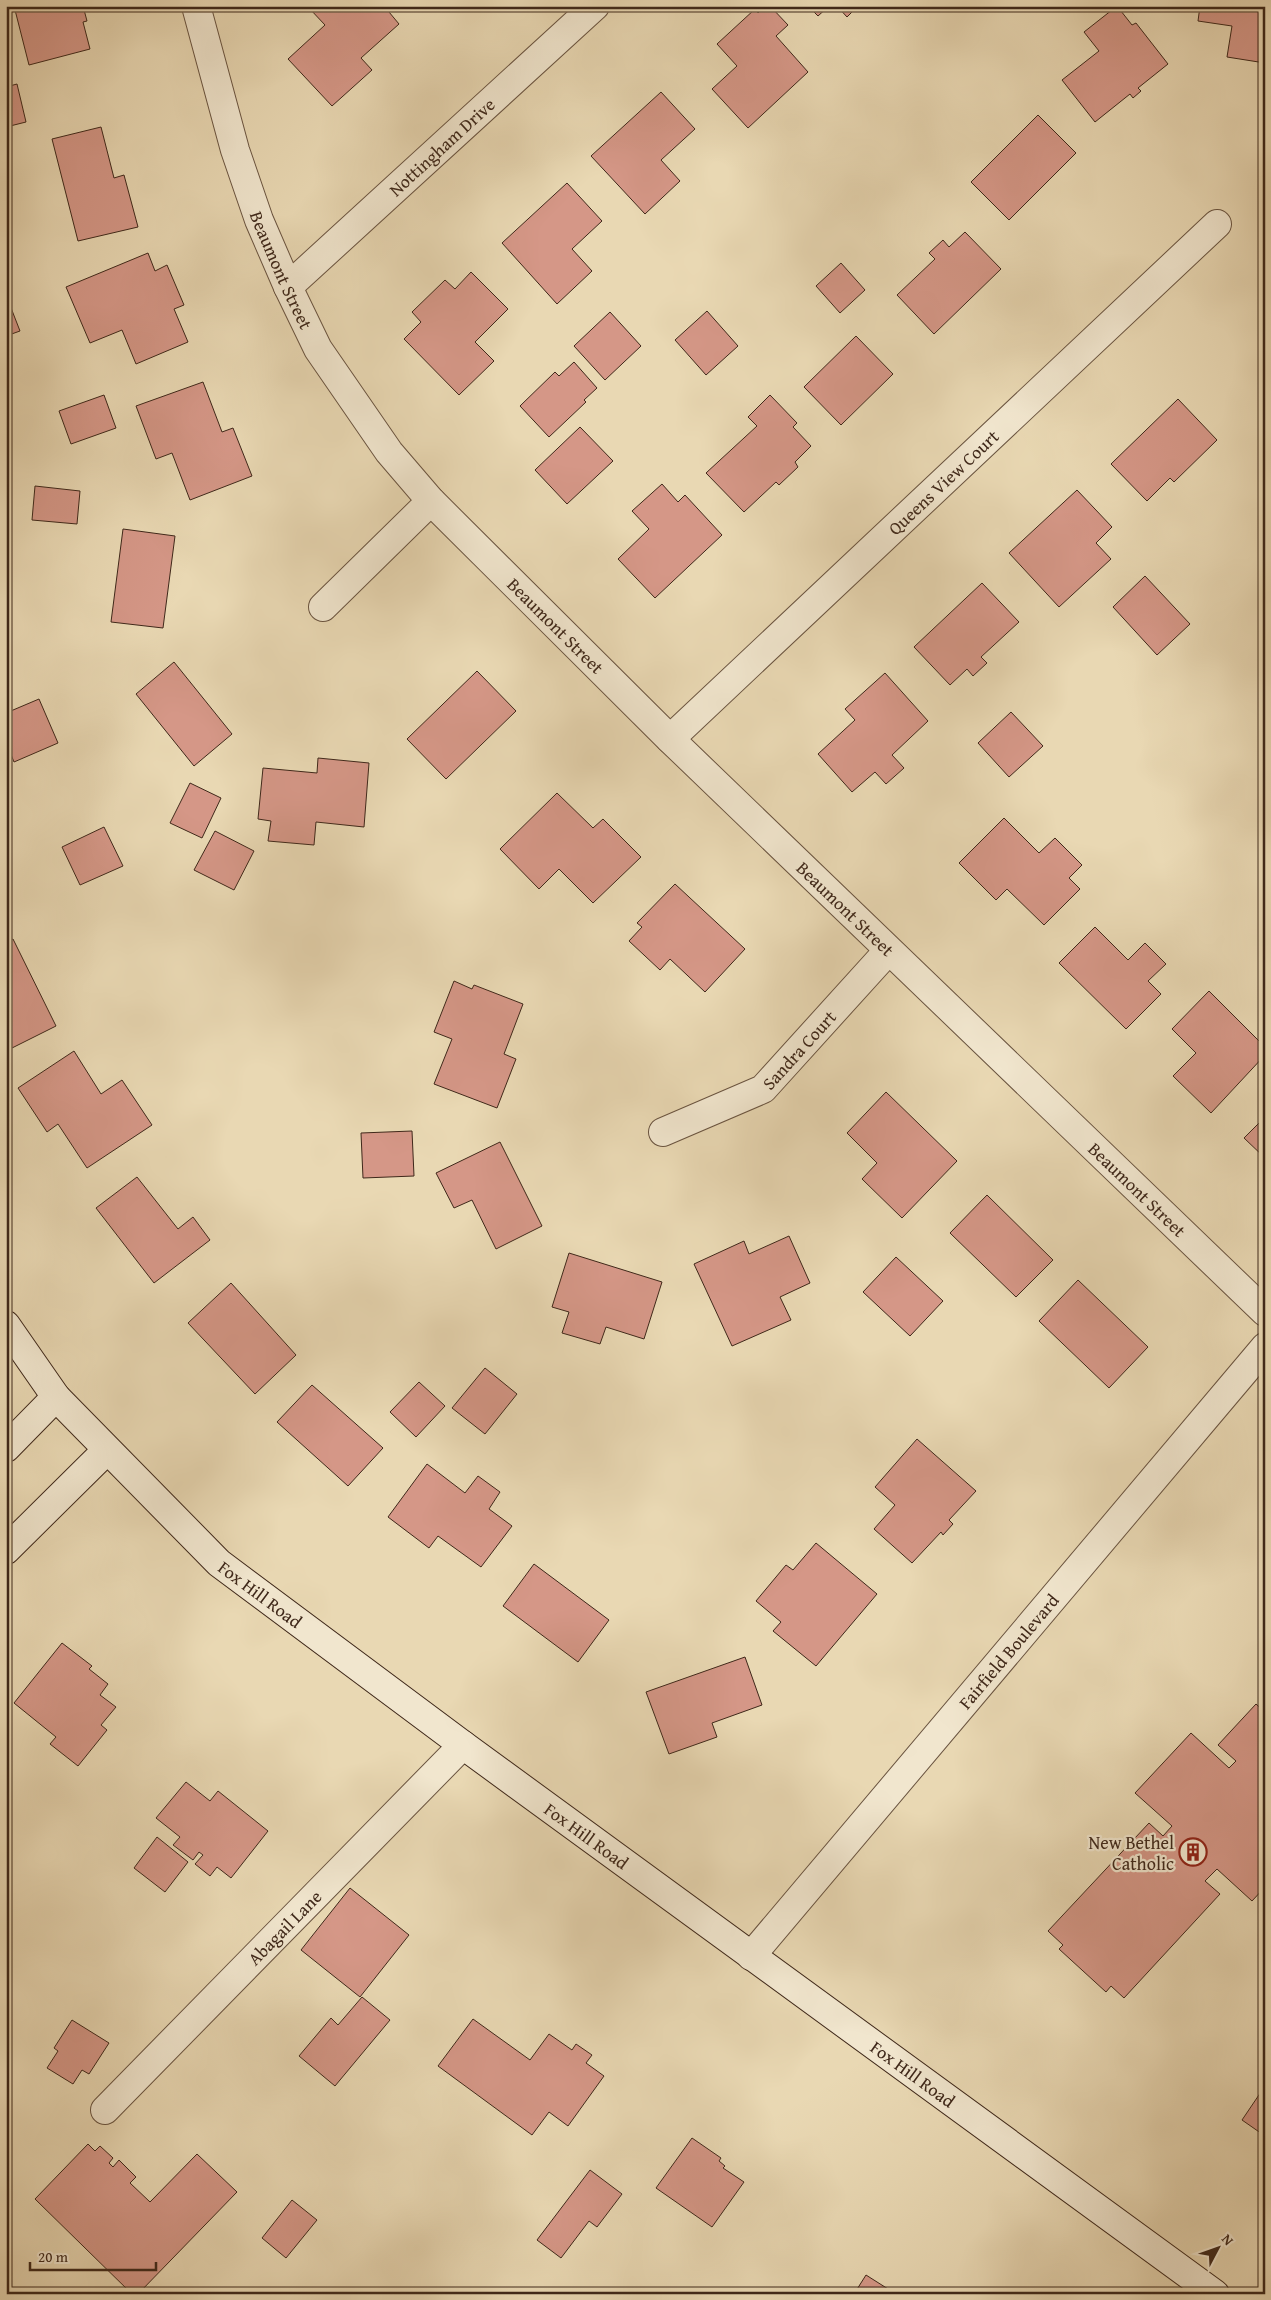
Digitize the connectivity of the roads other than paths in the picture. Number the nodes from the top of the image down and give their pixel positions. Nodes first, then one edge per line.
1 (196, 6) edge
2 (595, 6) edge
3 (1217, 224) dead end
4 (288, 287) junction
5 (431, 501) junction
6 (323, 607) dead end
7 (670, 739) junction
8 (888, 951) junction
9 (662, 1132) dead end
10 (1265, 1312) edge
11 (6, 1325) edge
12 (1265, 1347) edge
13 (56, 1398) junction
14 (6, 1448) edge
15 (107, 1450) junction
16 (6, 1550) edge
17 (463, 1745) junction
18 (751, 1956) junction
19 (105, 2110) dead end
20 (1216, 2294) edge

1 - 4 street, Beaumont Street
2 - 4 street, Nottingham Drive
3 - 7 street, Queens View Court
4 - 5 street, Beaumont Street
5 - 6 street
5 - 7 street, Beaumont Street
7 - 8 street, Beaumont Street
8 - 9 street, Sandra Court
8 - 10 street, Beaumont Street
11 - 13 street, Fox Hill Road
12 - 18 street, Fairfield Boulevard
13 - 14 street
13 - 15 street, Fox Hill Road
15 - 16 street
15 - 17 street, Fox Hill Road
17 - 18 street, Fox Hill Road
17 - 19 street, Abagail Lane
18 - 20 street, Fox Hill Road

